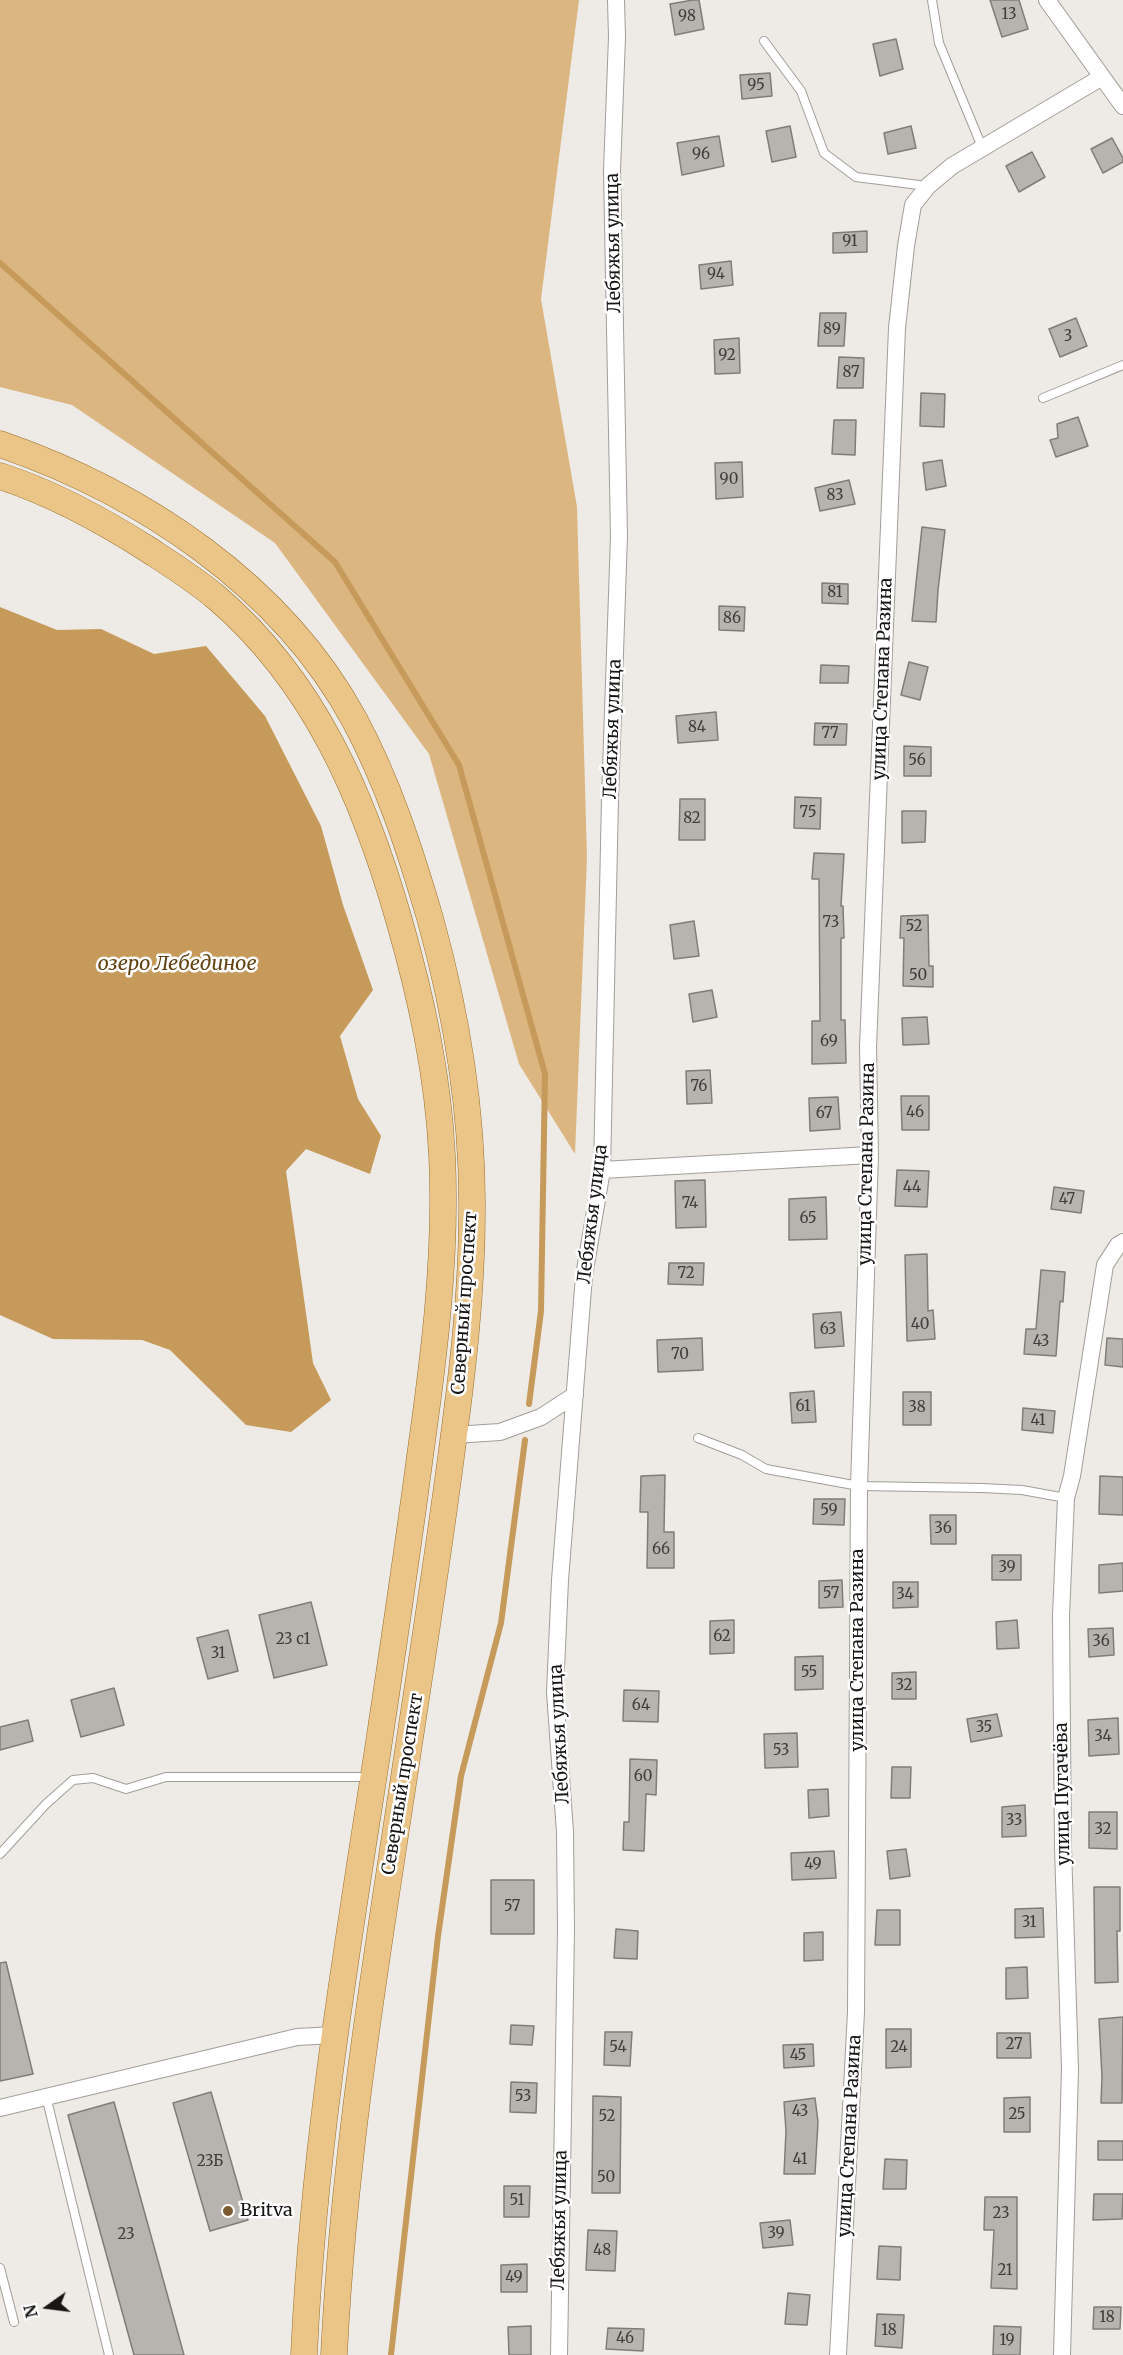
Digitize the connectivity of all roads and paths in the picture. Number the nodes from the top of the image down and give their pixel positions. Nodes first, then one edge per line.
1 (616, 0) edge
2 (932, 0) edge
3 (1047, 0) edge
4 (764, 41) dead end
5 (1102, 77) junction
6 (1123, 106) edge
7 (982, 147) junction
8 (928, 186) junction
9 (1123, 365) edge
10 (1043, 398) dead end
11 (0, 444) edge
12 (0, 476) edge
13 (870, 1155) junction
14 (602, 1170) junction
15 (1123, 1242) edge
16 (575, 1395) junction
17 (454, 1435) junction
18 (698, 1438) dead end
19 (859, 1486) junction
20 (1066, 1498) junction
21 (410, 1641) junction
22 (374, 1777) junction
23 (0, 1854) edge
24 (335, 2035) junction
25 (46, 2096) junction
26 (0, 2108) edge
27 (0, 2268) edge
28 (14, 2322) dead end
29 (109, 2355) edge
30 (304, 2355) edge
31 (334, 2355) edge
32 (559, 2355) edge
33 (838, 2355) edge
34 (1062, 2355) edge

1 - 14 street, Лебяжья улица
2 - 7 lane
3 - 5 street
4 - 8 lane
5 - 6 street
5 - 7 street, улица Степана Разина
7 - 8 street, улица Степана Разина
8 - 13 street, улица Степана Разина
9 - 10 lane
11 - 17 main road, Северный проспект
12 - 21 main road, Северный проспект
13 - 14 street
13 - 19 street, улица Степана Разина
14 - 16 street, Лебяжья улица
15 - 20 street, улица Пугачёва
16 - 17 street
16 - 32 street, Лебяжья улица
17 - 21 main road, Северный проспект
18 - 19 lane
19 - 20 lane
19 - 33 street, улица Степана Разина
20 - 34 street, улица Пугачёва
21 - 22 main road, Северный проспект
21 - 31 main road, Северный проспект
22 - 23 lane
22 - 24 main road, Северный проспект
24 - 25 street
24 - 30 main road, Северный проспект
25 - 26 street
25 - 29 lane
27 - 28 lane

